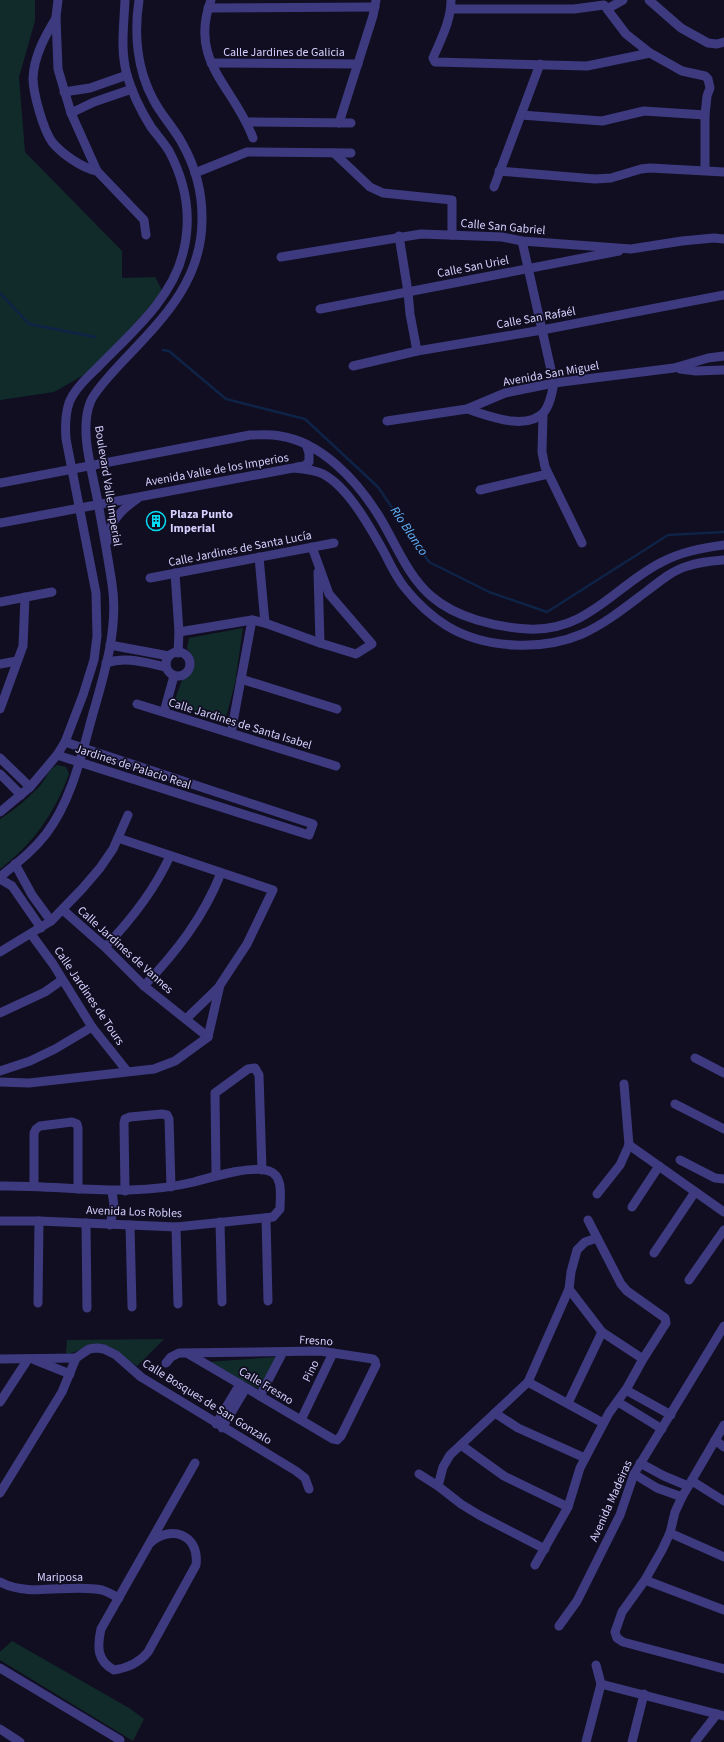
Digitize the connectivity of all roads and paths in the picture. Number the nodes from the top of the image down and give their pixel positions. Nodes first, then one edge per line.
1 (58, 0) edge
2 (125, 0) edge
3 (139, 0) edge
4 (624, 0) edge
5 (649, 0) edge
6 (209, 4) edge
7 (321, 4) edge
8 (376, 4) edge
9 (451, 4) edge
10 (604, 5) edge
11 (56, 17) junction
12 (724, 42) edge
13 (650, 53) junction
14 (211, 63) junction
15 (358, 64) junction
16 (540, 64) junction
17 (127, 75) junction
18 (105, 83) junction
19 (132, 89) junction
20 (64, 92) junction
21 (109, 98) junction
22 (71, 113) junction
23 (705, 114) junction
24 (521, 115) junction
25 (247, 122) junction
26 (339, 123) junction
27 (351, 123) dead end
28 (253, 138) dead end
29 (334, 153) junction
30 (351, 153) dead end
31 (704, 170) junction
32 (98, 171) junction
33 (499, 172) junction
34 (724, 172) edge
35 (195, 173) junction
36 (494, 187) dead end
37 (146, 235) dead end
38 (452, 235) junction
39 (399, 236) junction
40 (724, 239) edge
41 (522, 241) junction
42 (631, 249) junction
43 (281, 257) dead end
44 (528, 269) junction
45 (408, 292) junction
46 (724, 294) edge
47 (320, 309) dead end
48 (542, 330) junction
49 (117, 347) junction
50 (417, 351) junction
51 (128, 356) junction
52 (724, 356) edge
53 (353, 366) dead end
54 (674, 368) junction
55 (724, 370) edge
56 (554, 383) junction
57 (467, 409) junction
58 (543, 414) junction
59 (387, 421) dead end
60 (306, 444) junction
61 (91, 466) junction
62 (293, 468) junction
63 (71, 470) junction
64 (548, 474) junction
65 (0, 484) edge
66 (480, 490) dead end
67 (142, 496) junction
68 (98, 505) junction
69 (79, 508) junction
70 (0, 523) edge
71 (334, 543) dead end
72 (582, 543) dead end
73 (724, 545) edge
74 (312, 547) junction
75 (711, 547) junction
76 (106, 552) junction
77 (259, 557) junction
78 (724, 560) edge
79 (713, 561) junction
80 (318, 562) junction
81 (176, 573) junction
82 (150, 578) dead end
83 (422, 588) junction
84 (52, 592) dead end
85 (411, 596) junction
86 (25, 597) junction
87 (610, 600) junction
88 (0, 602) edge
89 (618, 612) junction
90 (98, 616) junction
91 (113, 616) junction
92 (252, 620) junction
93 (265, 622) junction
94 (179, 632) junction
95 (320, 643) junction
96 (110, 644) junction
97 (133, 649) junction
98 (174, 654) junction
99 (132, 660) junction
100 (16, 661) junction
101 (106, 663) junction
102 (0, 664) edge
103 (166, 667) junction
104 (174, 676) junction
105 (241, 679) junction
106 (137, 704) dead end
107 (0, 709) edge
108 (337, 709) dead end
109 (164, 712) junction
110 (231, 733) junction
111 (65, 742) junction
112 (84, 748) junction
113 (101, 754) junction
114 (57, 755) junction
115 (0, 758) edge
116 (79, 762) junction
117 (336, 766) dead end
118 (97, 768) junction
119 (12, 770) junction
120 (2, 776) edge
121 (30, 787) junction
122 (206, 790) junction
123 (21, 795) junction
124 (200, 802) junction
125 (0, 812) edge
126 (128, 815) dead end
127 (118, 838) junction
128 (170, 856) junction
129 (15, 864) junction
130 (221, 873) junction
131 (0, 878) edge
132 (63, 910) junction
133 (51, 921) junction
134 (41, 928) junction
135 (31, 934) junction
136 (106, 947) junction
137 (0, 952) edge
138 (62, 980) junction
139 (220, 985) junction
140 (144, 986) junction
141 (0, 1013) edge
142 (186, 1020) junction
143 (92, 1027) junction
144 (208, 1037) junction
145 (695, 1058) dead end
146 (0, 1071) edge
147 (127, 1071) junction
148 (724, 1074) edge
149 (0, 1082) edge
150 (624, 1084) dead end
151 (675, 1104) dead end
152 (724, 1130) edge
153 (629, 1145) junction
154 (680, 1160) dead end
155 (659, 1166) junction
156 (262, 1170) junction
157 (216, 1175) junction
158 (724, 1179) edge
159 (0, 1186) edge
160 (34, 1186) junction
161 (171, 1187) junction
162 (78, 1189) junction
163 (112, 1190) junction
164 (125, 1190) junction
165 (696, 1192) junction
166 (598, 1194) dead end
167 (632, 1207) dead end
168 (724, 1212) edge
169 (266, 1218) junction
170 (588, 1220) dead end
171 (0, 1221) edge
172 (39, 1221) junction
173 (220, 1222) junction
174 (86, 1223) junction
175 (110, 1225) junction
176 (130, 1225) junction
177 (176, 1227) junction
178 (724, 1230) edge
179 (597, 1238) junction
180 (654, 1253) dead end
181 (689, 1280) dead end
182 (569, 1289) junction
183 (268, 1301) dead end
184 (222, 1302) dead end
185 (38, 1303) dead end
186 (178, 1304) dead end
187 (132, 1307) dead end
188 (87, 1308) dead end
189 (724, 1326) edge
190 (602, 1332) junction
191 (283, 1352) junction
192 (187, 1353) junction
193 (333, 1353) junction
194 (76, 1358) junction
195 (0, 1359) edge
196 (30, 1359) junction
197 (643, 1359) junction
198 (166, 1363) dead end
199 (70, 1374) junction
200 (528, 1382) junction
201 (243, 1386) junction
202 (626, 1390) junction
203 (260, 1396) junction
204 (0, 1402) edge
205 (618, 1402) junction
206 (568, 1404) junction
207 (495, 1413) junction
208 (671, 1415) junction
209 (301, 1420) junction
210 (603, 1423) junction
211 (724, 1425) edge
212 (219, 1426) junction
213 (662, 1429) junction
214 (333, 1439) joint
215 (715, 1440) junction
216 (461, 1445) junction
217 (724, 1447) edge
218 (585, 1458) junction
219 (195, 1463) dead end
220 (640, 1463) junction
221 (419, 1474) dead end
222 (634, 1474) junction
223 (690, 1483) junction
224 (438, 1486) junction
225 (310, 1489) dead end
226 (0, 1493) edge
227 (682, 1497) junction
228 (724, 1501) edge
229 (568, 1507) junction
230 (670, 1533) junction
231 (149, 1544) junction
232 (545, 1549) junction
233 (724, 1557) edge
234 (535, 1565) dead end
235 (645, 1580) junction
236 (0, 1582) edge
237 (119, 1598) junction
238 (724, 1610) edge
239 (559, 1626) dead end
240 (596, 1665) dead end
241 (724, 1669) edge
242 (1, 1670) edge
243 (601, 1684) junction
244 (644, 1694) junction
245 (721, 1715) edge
246 (0, 1729) edge
247 (120, 1740) dead end
248 (20, 1742) edge
249 (586, 1742) edge
250 (633, 1742) edge
251 (695, 1742) edge

1 - 11 street
2 - 17 street
3 - 35 street, Boulevard Valle Imperial
4 - 10 street
5 - 12 street
6 - 7 street
6 - 14 street
7 - 8 street
8 - 15 street
9 - 10 street
9 - 16 street
10 - 13 street
11 - 20 street
11 - 32 street
13 - 16 street
13 - 23 street
14 - 15 street, Calle Jardines de Galicia
14 - 25 street
15 - 26 street
16 - 24 street
17 - 18 street
17 - 19 street
18 - 20 street
18 - 21 street
19 - 21 street
19 - 49 street
20 - 22 street
21 - 22 street
22 - 32 street
23 - 24 street
23 - 31 street
24 - 33 street
25 - 26 street
25 - 28 street
26 - 27 street
29 - 30 street
29 - 35 street
29 - 38 street
31 - 33 street
31 - 34 street
32 - 37 street
33 - 36 street
35 - 51 street, Boulevard Valle Imperial
38 - 39 street, Calle San Gabriel
38 - 41 street, Calle San Gabriel
39 - 43 street, Calle San Gabriel
39 - 45 street
40 - 42 street, Calle San Gabriel
41 - 42 street, Calle San Gabriel
41 - 44 street
42 - 44 street, Calle San Uriel
44 - 45 street, Calle San Uriel
44 - 48 street
45 - 47 street, Calle San Uriel
45 - 50 street
46 - 48 street, Calle San Rafaél
48 - 50 street, Calle San Rafaél
48 - 56 street
49 - 51 street
49 - 63 street
50 - 53 street, Calle San Rafaél
51 - 61 street, Boulevard Valle Imperial
52 - 54 street, Avenida San Miguel
54 - 55 street, Avenida San Miguel
54 - 56 street, Avenida San Miguel
56 - 57 street, Avenida San Miguel
56 - 58 street
57 - 58 street
57 - 59 street, Avenida San Miguel
58 - 64 street
60 - 61 street, Avenida Valle de los Imperios
60 - 62 street
60 - 83 street, Avenida Valle de los Imperios
61 - 63 street, Avenida Valle de los Imperios
61 - 68 street, Boulevard Valle Imperial
62 - 67 street, Avenida Valle de los Imperios
62 - 85 street, Avenida Valle de los Imperios
63 - 65 street, Avenida Valle de los Imperios
63 - 69 street
64 - 66 street
64 - 72 street
67 - 68 street, Avenida Valle de los Imperios
67 - 76 street
68 - 69 street, Avenida Valle de los Imperios
68 - 76 street, Boulevard Valle Imperial
69 - 70 street, Avenida Valle de los Imperios
69 - 90 street
71 - 74 street, Calle Jardines de Santa Lucía
73 - 75 street, Avenida Valle de los Imperios
74 - 77 street, Calle Jardines de Santa Lucía
74 - 80 street
75 - 79 street
75 - 87 street, Avenida Valle de los Imperios
76 - 91 street, Boulevard Valle Imperial
77 - 81 street, Calle Jardines de Santa Lucía
77 - 93 street
78 - 79 street, Avenida Valle de los Imperios
79 - 89 street, Avenida Valle de los Imperios
80 - 95 street
80 - 95 street
81 - 82 street, Calle Jardines de Santa Lucía
81 - 94 street
83 - 85 street
83 - 87 street, Avenida Valle de los Imperios
84 - 86 street
85 - 89 street, Avenida Valle de los Imperios
86 - 88 street
86 - 100 street
87 - 89 street
90 - 91 street
90 - 111 street
91 - 96 street, Boulevard Valle Imperial
92 - 93 street
92 - 94 street
92 - 105 street
93 - 95 street
94 - 98 street
96 - 97 street
96 - 101 street, Boulevard Valle Imperial
97 - 98 street
97 - 99 street
98 - 103 street
98 - 104 street
99 - 101 street
99 - 103 street
100 - 102 street
100 - 107 street
101 - 112 street, Boulevard Valle Imperial
103 - 104 street
104 - 109 street
105 - 108 street
105 - 110 street
106 - 109 street, Calle Jardines de Santa Isabel
109 - 110 street, Calle Jardines de Santa Isabel
110 - 117 street, Calle Jardines de Santa Isabel
111 - 112 street, Jardines de Palacio Real
111 - 114 street
112 - 113 street, Jardines de Palacio Real
112 - 116 street, Boulevard Valle Imperial
113 - 118 street
113 - 122 street, Jardines de Palacio Real
114 - 116 street, Jardines de Palacio Real
114 - 121 street
115 - 119 street
116 - 118 street, Jardines de Palacio Real
116 - 129 street, Boulevard Valle Imperial
118 - 124 street, Jardines de Palacio Real
119 - 120 street
119 - 121 street
120 - 123 street
121 - 123 street
122 - 124 street, Jardines de Palacio Real
122 - 124 street, Jardines de Palacio Real
123 - 125 street
126 - 127 street
127 - 128 street
127 - 132 street
128 - 130 street
128 - 136 street
129 - 131 street, Boulevard Valle Imperial
129 - 133 street
130 - 139 street
130 - 140 street
131 - 134 street
132 - 133 street
132 - 136 street, Calle Jardines de Vannes
133 - 134 street
134 - 135 street
135 - 137 street
135 - 138 street, Calle Jardines de Tours
136 - 140 street, Calle Jardines de Vannes
138 - 141 street
138 - 143 street, Calle Jardines de Tours
139 - 142 street
139 - 144 street
140 - 142 street, Calle Jardines de Vannes
142 - 144 street, Calle Jardines de Vannes
143 - 146 street
143 - 147 street, Calle Jardines de Tours
144 - 147 street
145 - 148 street
147 - 149 street
150 - 153 street
151 - 152 street
153 - 155 street
153 - 166 street
154 - 158 street
155 - 165 street
155 - 167 street
156 - 157 street, Avenida Los Robles
156 - 157 street
156 - 169 street
157 - 161 street, Avenida Los Robles
159 - 160 street, Avenida Los Robles
160 - 162 street, Avenida Los Robles
160 - 162 street
161 - 164 street, Avenida Los Robles
161 - 164 street
162 - 163 street, Avenida Los Robles
163 - 164 street, Avenida Los Robles
163 - 175 street
165 - 168 street
165 - 180 street
169 - 173 street, Avenida Los Robles
169 - 183 street
170 - 179 street
171 - 172 street, Avenida Los Robles
172 - 174 street, Avenida Los Robles
172 - 185 street
173 - 177 street, Avenida Los Robles
173 - 184 street
174 - 175 street, Avenida Los Robles
174 - 188 street
175 - 176 street, Avenida Los Robles
176 - 177 street, Avenida Los Robles
176 - 187 street
177 - 186 street
178 - 181 street
179 - 182 street
179 - 197 street
182 - 190 street
182 - 200 street
189 - 208 street, Avenida Madeiras
190 - 197 street
190 - 206 street
191 - 192 street, Fresno
191 - 193 street, Fresno
191 - 203 street
192 - 198 street, Fresno
192 - 201 street, Calle Fresno
193 - 209 street, Pino
193 - 214 street, Fresno
194 - 196 street
194 - 199 street
194 - 212 street, Calle Bosques de San Gonzalo
195 - 196 street
196 - 199 street
196 - 204 street
197 - 202 street
199 - 226 street
200 - 206 street
200 - 207 street
201 - 203 street, Calle Fresno
201 - 212 street
202 - 205 street
202 - 208 street
203 - 209 street, Calle Fresno
205 - 210 street
205 - 213 street
206 - 210 street
207 - 216 street
207 - 218 street
208 - 213 street, Avenida Madeiras
209 - 214 street, Calle Fresno
210 - 218 street
211 - 215 street
212 - 225 street, Calle Bosques de San Gonzalo
213 - 220 street, Avenida Madeiras
215 - 217 street
215 - 223 street
216 - 224 street
216 - 229 street
218 - 229 street
219 - 231 street
220 - 222 street, Avenida Madeiras
220 - 223 street
221 - 224 street
222 - 227 street
222 - 239 street, Avenida Madeiras
223 - 227 street
223 - 228 street
224 - 232 street
227 - 230 street
229 - 232 street
230 - 233 street
230 - 235 street
231 - 237 street
231 - 237 street
232 - 234 street
235 - 238 street
235 - 241 street
236 - 237 street, Mariposa
240 - 243 street
242 - 247 street
243 - 244 street
243 - 249 street
244 - 245 street
244 - 250 street
245 - 251 street
246 - 248 street

